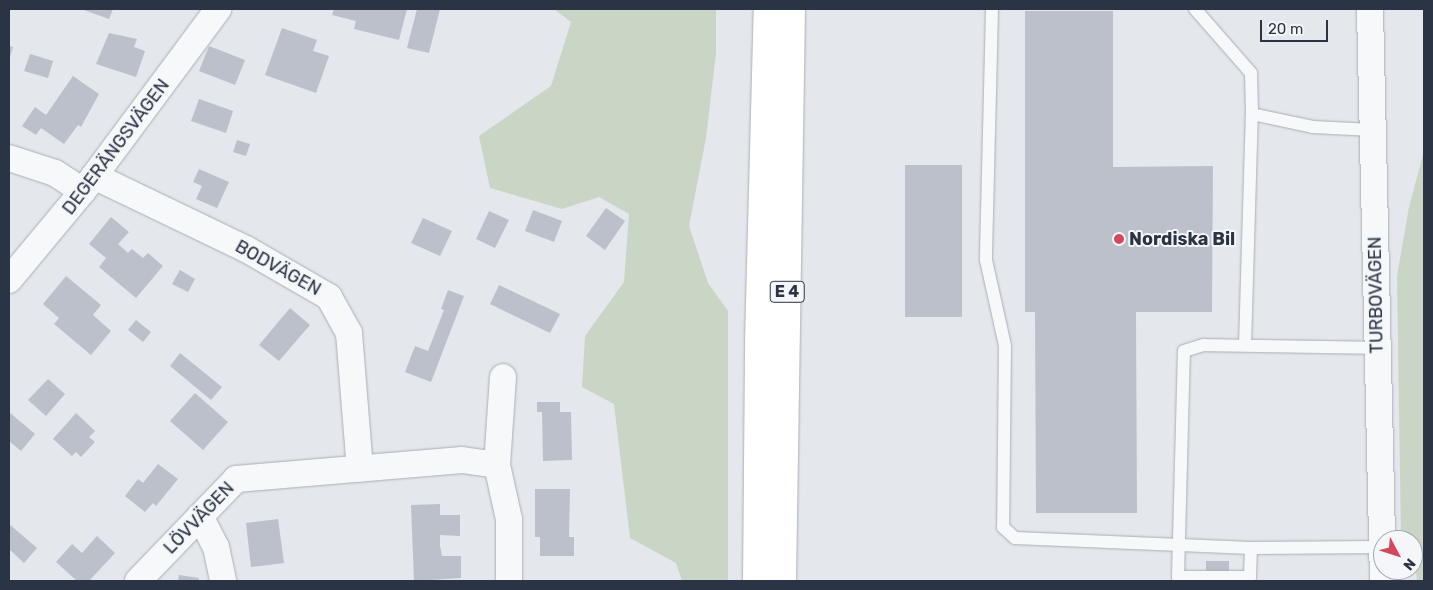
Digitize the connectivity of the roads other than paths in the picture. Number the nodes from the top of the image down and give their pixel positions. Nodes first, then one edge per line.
1 (218, 9) edge
2 (768, 9) edge
3 (791, 9) edge
4 (992, 9) edge
5 (1195, 9) edge
6 (1370, 9) edge
7 (1252, 114) junction
8 (1372, 130) junction
9 (9, 158) edge
10 (88, 183) junction
11 (9, 280) edge
12 (1245, 345) junction
13 (1377, 348) junction
14 (503, 377) dead end
15 (497, 465) junction
16 (360, 469) junction
17 (200, 516) junction
18 (1382, 530) edge
19 (1180, 546) junction
20 (1373, 547) edge
21 (1251, 548) junction
22 (1178, 579) edge
23 (1250, 579) edge
24 (776, 580) edge
25 (138, 581) edge
26 (223, 581) edge
27 (509, 581) edge

1 - 10 street, DEGERÄNGSVÄGEN
2 - 24 highway, E 4
3 - 24 highway, E 4
4 - 19 lane
5 - 7 lane
6 - 8 street, TURBOVÄGEN
7 - 8 lane
7 - 12 lane
8 - 13 street, TURBOVÄGEN
9 - 10 street, BODVÄGEN
10 - 11 street, DEGERÄNGSVÄGEN
10 - 16 street, BODVÄGEN
12 - 13 lane
12 - 19 lane
13 - 18 street, TURBOVÄGEN
14 - 15 street
15 - 16 street, LÖVVÄGEN
15 - 27 street
16 - 17 street, LÖVVÄGEN
17 - 25 street, LÖVVÄGEN
17 - 26 street
19 - 21 lane
19 - 22 lane
20 - 21 lane
21 - 23 lane
22 - 23 lane

